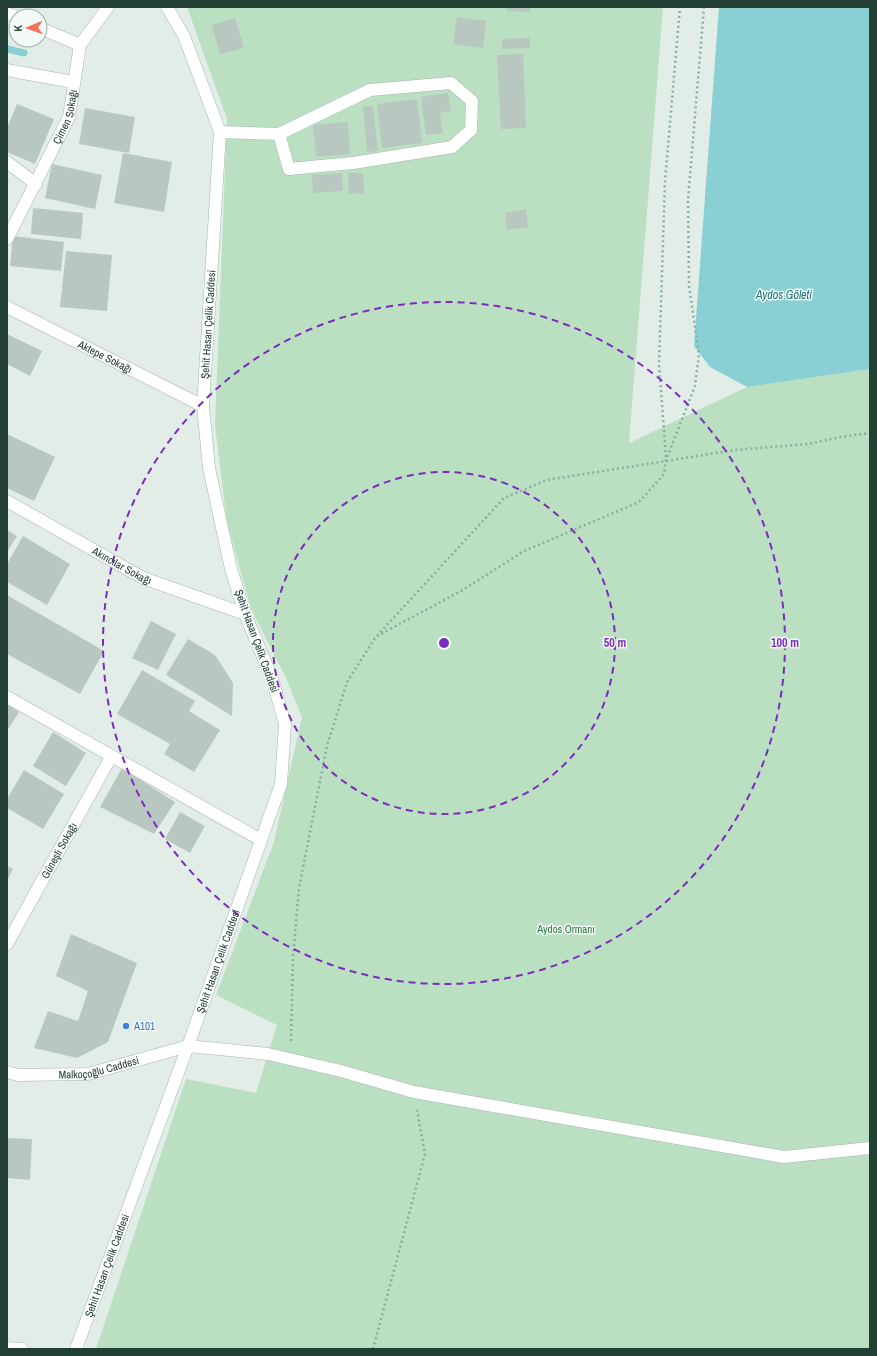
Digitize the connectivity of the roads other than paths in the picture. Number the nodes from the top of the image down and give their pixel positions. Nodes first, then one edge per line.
1 (108, 7) edge
2 (167, 7) edge
3 (48, 31) edge
4 (80, 45) junction
5 (7, 70) edge
6 (73, 82) junction
7 (220, 132) junction
8 (279, 134) junction
9 (7, 162) edge
10 (36, 184) junction
11 (7, 239) edge
12 (7, 307) edge
13 (203, 406) junction
14 (7, 501) edge
15 (245, 614) junction
16 (7, 697) edge
17 (111, 757) junction
18 (261, 840) junction
19 (7, 944) edge
20 (188, 1046) junction
21 (7, 1072) edge
22 (870, 1148) edge
23 (7, 1348) edge
24 (22, 1349) edge
25 (76, 1349) edge

1 - 4 street
2 - 7 street, Şehit Hasan Çelik Caddesi
3 - 4 street
4 - 6 street, Çimen Sokağı
5 - 6 street
6 - 10 street, Çimen Sokağı
7 - 8 street
7 - 13 street, Şehit Hasan Çelik Caddesi
8 - 8 street
9 - 10 street
10 - 11 street, Çimen Sokağı
12 - 13 street, Aktepe Sokağı
13 - 15 street, Şehit Hasan Çelik Caddesi
14 - 15 street, Akıncılar Sokağı
15 - 18 street, Şehit Hasan Çelik Caddesi
16 - 17 street
17 - 18 street
17 - 19 street, Güneşli Sokağı
18 - 20 street, Şehit Hasan Çelik Caddesi
20 - 21 street, Malkoçoğlu Caddesi
20 - 22 street
20 - 25 street, Şehit Hasan Çelik Caddesi
23 - 24 street

